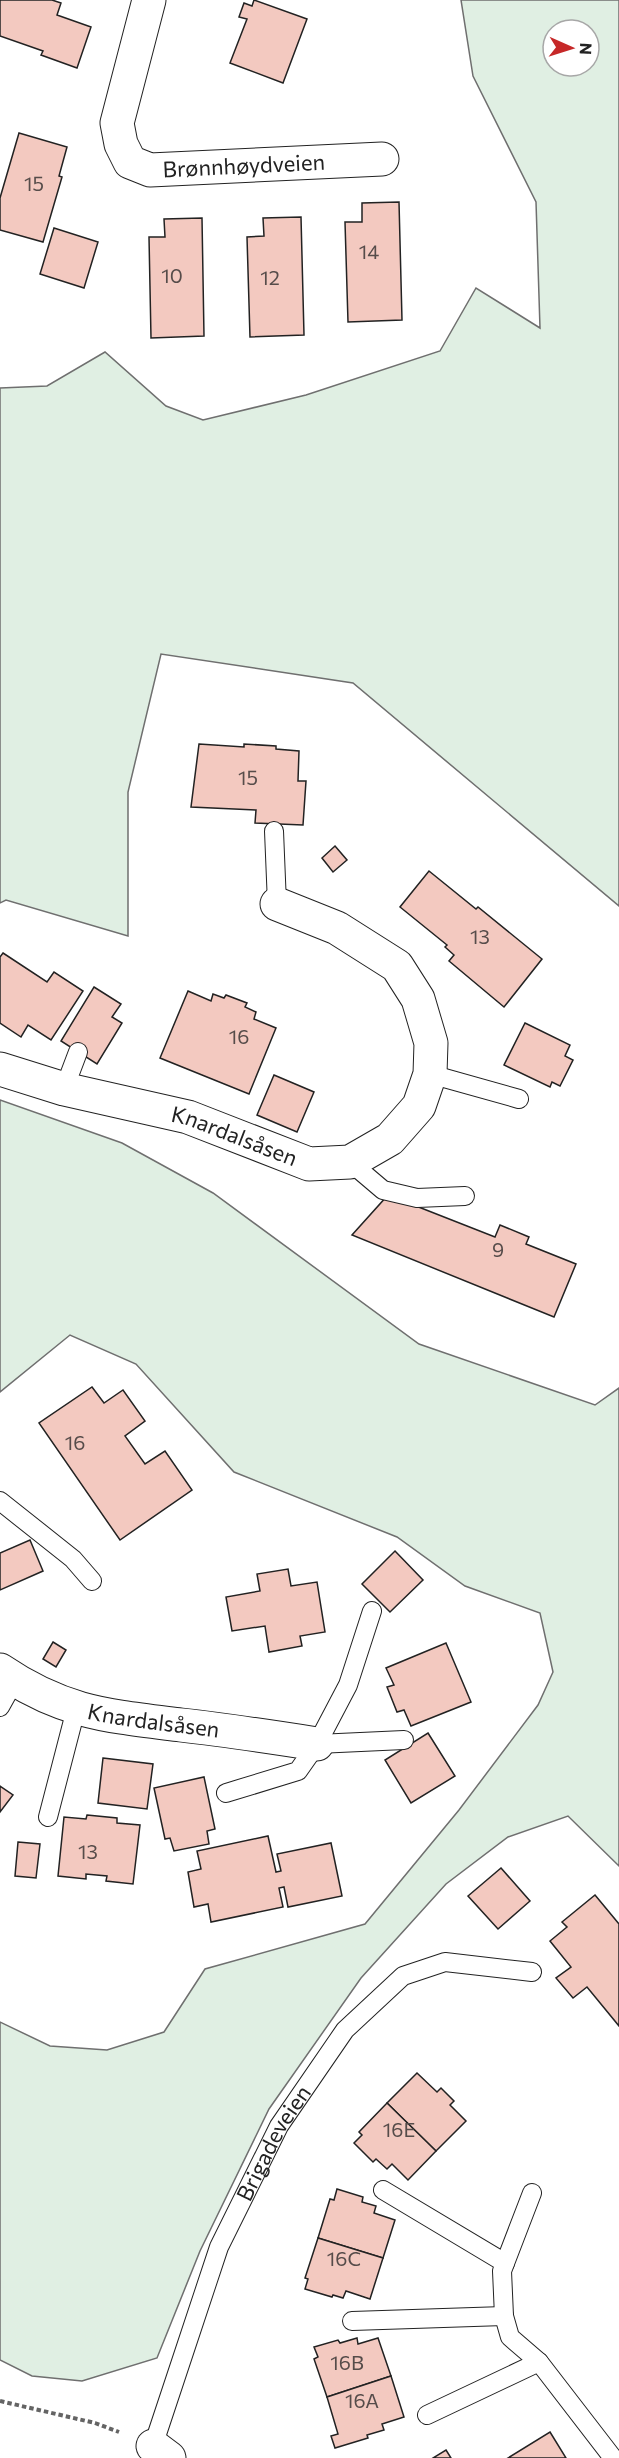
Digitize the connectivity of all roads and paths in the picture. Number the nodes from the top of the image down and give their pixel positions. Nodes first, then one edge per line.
1 (149, 0) edge
2 (382, 159) dead end
3 (274, 831) dead end
4 (277, 904) joint
5 (78, 1052) dead end
6 (0, 1069) edge
7 (430, 1074) junction
8 (64, 1089) junction
9 (519, 1099) dead end
10 (350, 1162) junction
11 (465, 1196) dead end
12 (0, 1501) edge
13 (92, 1581) dead end
14 (372, 1611) dead end
15 (5, 1686) edge
16 (76, 1709) junction
17 (404, 1740) dead end
18 (317, 1744) junction
19 (226, 1793) dead end
20 (48, 1817) dead end
21 (532, 1972) dead end
22 (383, 2190) dead end
23 (532, 2193) dead end
24 (505, 2263) junction
25 (504, 2316) junction
26 (351, 2321) dead end
27 (539, 2362) junction
28 (0, 2401) edge
29 (426, 2415) dead end
30 (161, 2452) edge
31 (613, 2458) edge

1 - 2 street, Brønnhøydveien
3 - 4 lane
4 - 7 street, Knardalsåsen
5 - 8 lane
6 - 8 street, Knardalsåsen
7 - 9 lane
7 - 10 street, Knardalsåsen
8 - 10 street, Knardalsåsen
10 - 11 lane
12 - 13 lane
14 - 18 lane
15 - 16 street, Knardalsåsen
16 - 18 street, Knardalsåsen
16 - 20 lane
17 - 18 lane
18 - 19 lane
21 - 30 lane, Brigadeveien
22 - 24 lane
23 - 24 lane
24 - 25 lane
25 - 26 lane
25 - 27 lane
27 - 29 lane
27 - 31 lane
28 - 30 path

